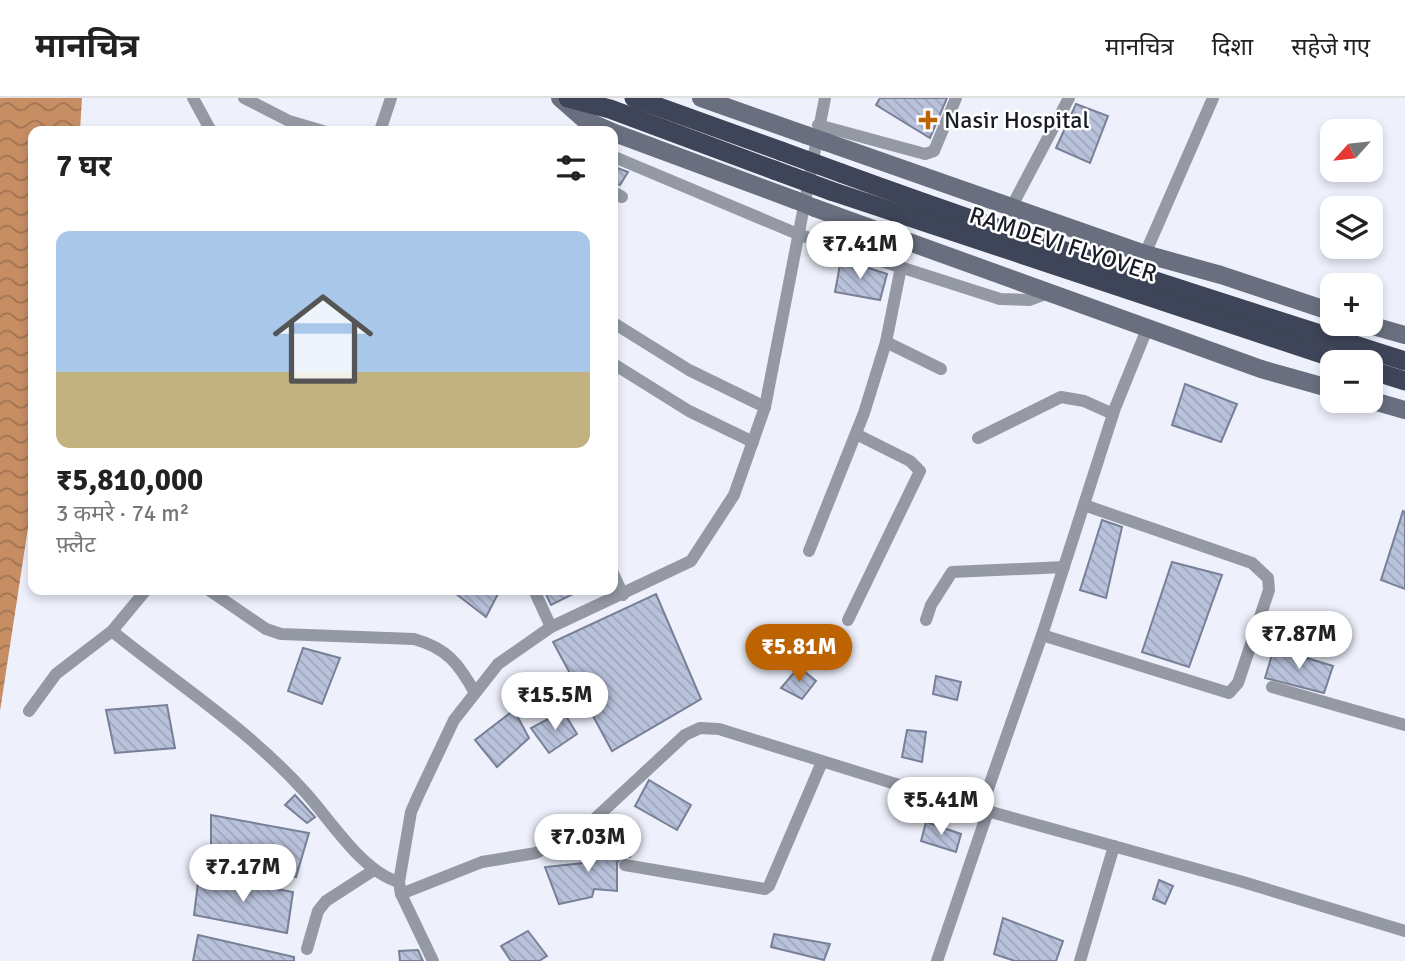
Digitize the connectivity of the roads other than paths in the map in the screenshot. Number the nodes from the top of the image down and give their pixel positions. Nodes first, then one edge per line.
1 (193, 98) edge
2 (244, 98) edge
3 (391, 98) edge
4 (561, 98) edge
5 (568, 98) edge
6 (634, 98) edge
7 (701, 98) edge
8 (825, 98) edge
9 (956, 98) edge
10 (1069, 98) edge
11 (1213, 98) edge
12 (208, 126) edge
13 (306, 126) edge
14 (382, 126) edge
15 (587, 126) edge
16 (817, 134) junction
17 (618, 135) edge
18 (618, 159) edge
19 (778, 161) junction
20 (1012, 206) junction
21 (800, 235) junction
22 (1145, 254) junction
23 (901, 267) junction
24 (1048, 293) junction
25 (1320, 308) edge
26 (618, 326) edge
27 (1147, 329) junction
28 (1383, 329) edge
29 (1405, 335) edge
30 (886, 342) junction
31 (1320, 353) edge
32 (1405, 361) edge
33 (618, 367) edge
34 (941, 369) dead end
35 (1383, 374) edge
36 (1405, 381) edge
37 (1320, 386) edge
38 (1383, 404) edge
39 (765, 407) junction
40 (1405, 410) edge
41 (1113, 414) junction
42 (856, 434) junction
43 (978, 438) dead end
44 (752, 442) junction
45 (1084, 505) junction
46 (809, 551) dead end
47 (1063, 567) junction
48 (618, 584) edge
49 (142, 595) edge
50 (216, 595) edge
51 (536, 595) edge
52 (623, 595) junction
53 (848, 620) dead end
54 (926, 620) dead end
55 (551, 627) junction
56 (112, 631) junction
57 (1042, 635) junction
58 (1272, 687) dead end
59 (475, 693) junction
60 (29, 711) dead end
61 (1405, 725) edge
62 (822, 762) junction
63 (984, 810) junction
64 (1114, 846) junction
65 (625, 865) dead end
66 (374, 870) junction
67 (400, 888) junction
68 (1405, 931) edge
69 (307, 948) dead end
70 (433, 961) edge
71 (937, 961) edge
72 (1080, 961) edge

1 - 12 street
2 - 13 street
3 - 14 street
4 - 15 main road
5 - 19 highway, RAMDEVI FLYOVER
6 - 19 highway, RAMDEVI FLYOVER
7 - 16 main road
8 - 16 street
9 - 16 street
10 - 20 street
11 - 22 street
16 - 20 main road
16 - 21 street
17 - 24 main road, bridge
18 - 21 street
19 - 31 highway, RAMDEVI FLYOVER, bridge
19 - 32 highway, RAMDEVI FLYOVER, bridge
20 - 22 main road
21 - 23 street
21 - 39 street
22 - 25 main road
23 - 24 street
23 - 30 street
24 - 27 main road
26 - 39 street
27 - 37 main road
27 - 41 street
28 - 29 main road
30 - 34 street
30 - 42 street
33 - 44 street
35 - 36 highway
38 - 40 main road
39 - 44 street
41 - 43 street
41 - 45 street
42 - 46 street
42 - 53 street
44 - 52 street
45 - 47 street
45 - 57 street
47 - 54 street
47 - 57 street
48 - 52 street
49 - 56 street
50 - 59 street
51 - 55 street
52 - 55 street
55 - 59 street
56 - 60 street
56 - 66 street
57 - 63 street
58 - 61 street
59 - 67 street
62 - 63 street
62 - 65 street
62 - 67 street
63 - 64 street
63 - 71 street
64 - 68 street
64 - 72 street
66 - 67 street
66 - 69 street
67 - 70 street

